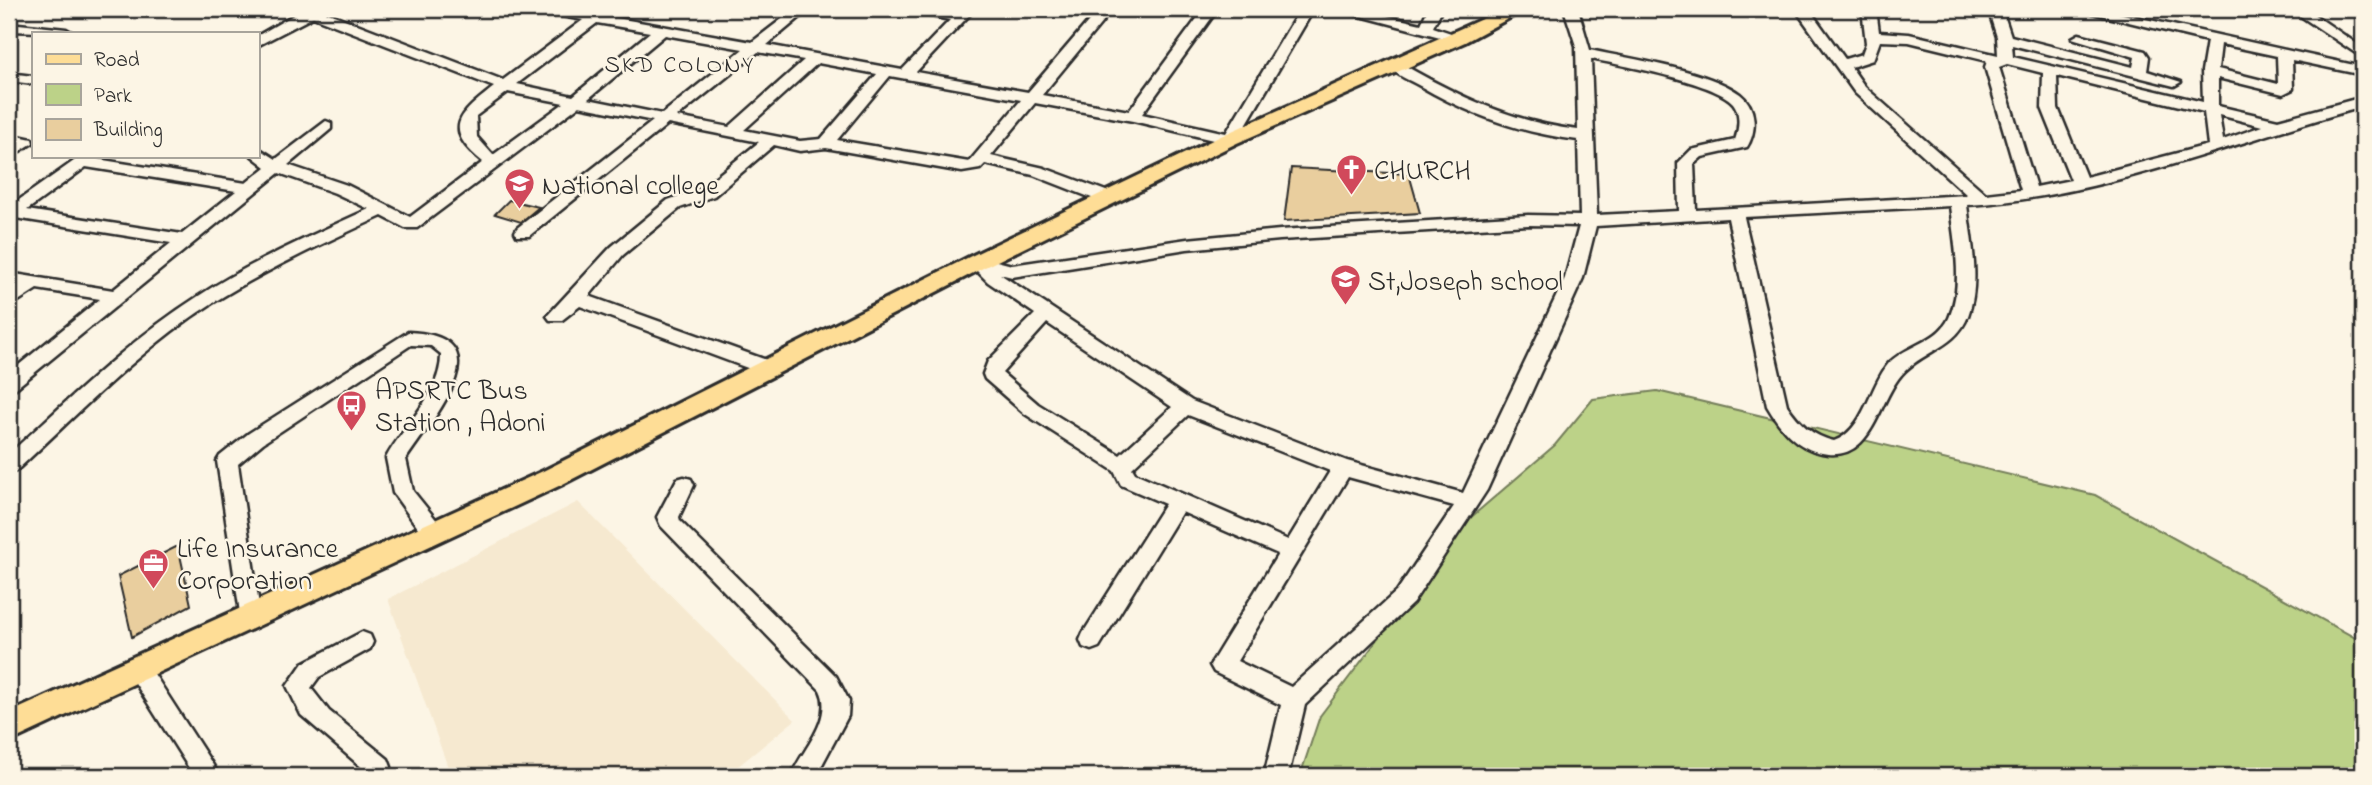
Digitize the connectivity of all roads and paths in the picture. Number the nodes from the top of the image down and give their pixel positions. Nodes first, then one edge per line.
1 (545, 9) edge
2 (650, 9) edge
3 (803, 9) edge
4 (916, 9) edge
5 (1106, 9) edge
6 (1211, 9) edge
7 (1307, 9) edge
8 (1341, 9) edge
9 (1435, 9) edge
10 (1517, 9) edge
11 (1572, 9) edge
12 (1801, 9) edge
13 (1869, 9) edge
14 (1995, 9) edge
15 (2082, 9) edge
16 (2297, 9) edge
17 (311, 10) edge
18 (2105, 11) edge
19 (964, 13) edge
20 (594, 18) junction
21 (631, 24) junction
22 (9, 27) edge
23 (1426, 28) junction
24 (662, 30) junction
25 (56, 32) edge
26 (1872, 36) junction
27 (1459, 38) junction
28 (2079, 38) dead end
29 (2215, 38) junction
30 (2005, 39) junction
31 (259, 41) edge
32 (757, 47) junction
33 (1583, 53) junction
34 (2284, 54) junction
35 (2363, 54) edge
36 (815, 58) junction
37 (2003, 60) junction
38 (1841, 65) junction
39 (1395, 66) junction
40 (887, 71) junction
41 (2050, 71) junction
42 (2209, 71) junction
43 (2363, 71) edge
44 (2140, 72) junction
45 (906, 74) junction
46 (9, 77) edge
47 (32, 80) edge
48 (2174, 82) dead end
49 (506, 87) junction
50 (1032, 98) junction
51 (576, 101) junction
52 (2363, 102) edge
53 (2209, 110) junction
54 (1133, 116) junction
55 (667, 119) junction
56 (2278, 125) junction
57 (326, 126) dead end
58 (733, 132) junction
59 (1586, 136) junction
60 (9, 139) edge
61 (29, 139) edge
62 (1230, 139) junction
63 (771, 140) junction
64 (826, 143) junction
65 (2216, 148) junction
66 (9, 153) edge
67 (259, 154) edge
68 (981, 158) junction
69 (88, 159) edge
70 (494, 163) junction
71 (275, 166) junction
72 (2080, 183) junction
73 (249, 188) junction
74 (2030, 193) junction
75 (1108, 198) junction
76 (1982, 199) junction
77 (1958, 202) junction
78 (383, 209) junction
79 (10, 213) edge
80 (1735, 214) junction
81 (1688, 216) junction
82 (1589, 221) junction
83 (523, 232) dead end
84 (185, 240) junction
85 (977, 262) junction
86 (9, 279) edge
87 (33, 283) junction
88 (116, 296) junction
89 (578, 298) junction
90 (9, 301) edge
91 (1046, 313) junction
92 (556, 316) dead end
93 (768, 368) junction
94 (9, 383) edge
95 (1185, 406) junction
96 (9, 466) edge
97 (1121, 466) junction
98 (1343, 468) junction
99 (684, 485) dead end
100 (1178, 501) junction
101 (1468, 502) junction
102 (434, 533) junction
103 (1292, 551) junction
104 (250, 619) junction
105 (1091, 640) dead end
106 (362, 642) dead end
107 (139, 670) junction
108 (1294, 700) junction
109 (9, 728) edge
110 (208, 776) edge
111 (377, 776) edge
112 (803, 776) edge
113 (1276, 776) edge

1 - 20 street
2 - 21 street
3 - 32 street
4 - 19 street
5 - 50 street
6 - 54 street
7 - 62 street
8 - 23 street
9 - 23 street
10 - 27 main road
11 - 33 street
12 - 38 street
13 - 26 street
14 - 30 street
15 - 18 street
16 - 35 street
17 - 31 street
17 - 49 street
18 - 29 street
19 - 45 street
20 - 21 street
20 - 49 street
21 - 24 street
22 - 25 street
23 - 27 street
24 - 32 street
24 - 51 street
26 - 37 street
26 - 38 street
27 - 39 main road
28 - 44 street
29 - 34 street
29 - 42 street
30 - 37 street
30 - 44 street
32 - 36 street
32 - 55 street
33 - 59 street
33 - 81 street
34 - 42 street
34 - 43 street
36 - 40 street
36 - 58 street
37 - 41 street
37 - 74 street
38 - 76 street
39 - 59 street
39 - 62 main road
40 - 45 street
40 - 64 street
41 - 53 street
41 - 72 street
42 - 53 street
44 - 48 street
45 - 50 street
46 - 47 street
49 - 51 street
49 - 70 street
50 - 54 street
50 - 68 street
51 - 55 street
51 - 70 street
52 - 56 street
53 - 56 street
53 - 65 street
54 - 62 street
55 - 58 street
55 - 83 street
56 - 65 street
57 - 71 street
58 - 63 street
59 - 82 street
60 - 61 street
61 - 66 street
62 - 75 main road
63 - 64 street
63 - 89 street
64 - 68 street
65 - 72 street
67 - 71 street
68 - 75 street
69 - 73 street
69 - 79 street
70 - 78 street
71 - 73 street
71 - 78 street
72 - 74 street
73 - 84 street
74 - 76 street
75 - 85 main road
76 - 77 street
77 - 80 street
77 - 80 street
78 - 96 street
79 - 84 street
80 - 81 street
81 - 82 street
82 - 85 street
82 - 101 street
84 - 88 street
85 - 91 street
85 - 93 main road
86 - 87 street
87 - 88 street
87 - 90 street
88 - 94 street
89 - 92 street
89 - 93 street
91 - 95 street
91 - 97 street
93 - 102 main road
95 - 97 street
95 - 98 street
97 - 100 street
98 - 101 street
98 - 103 street
99 - 112 street
100 - 103 street
100 - 105 street
101 - 108 street
102 - 104 main road
102 - 104 street
103 - 108 street
104 - 107 main road
106 - 111 street
107 - 109 main road
107 - 110 street
108 - 113 street

